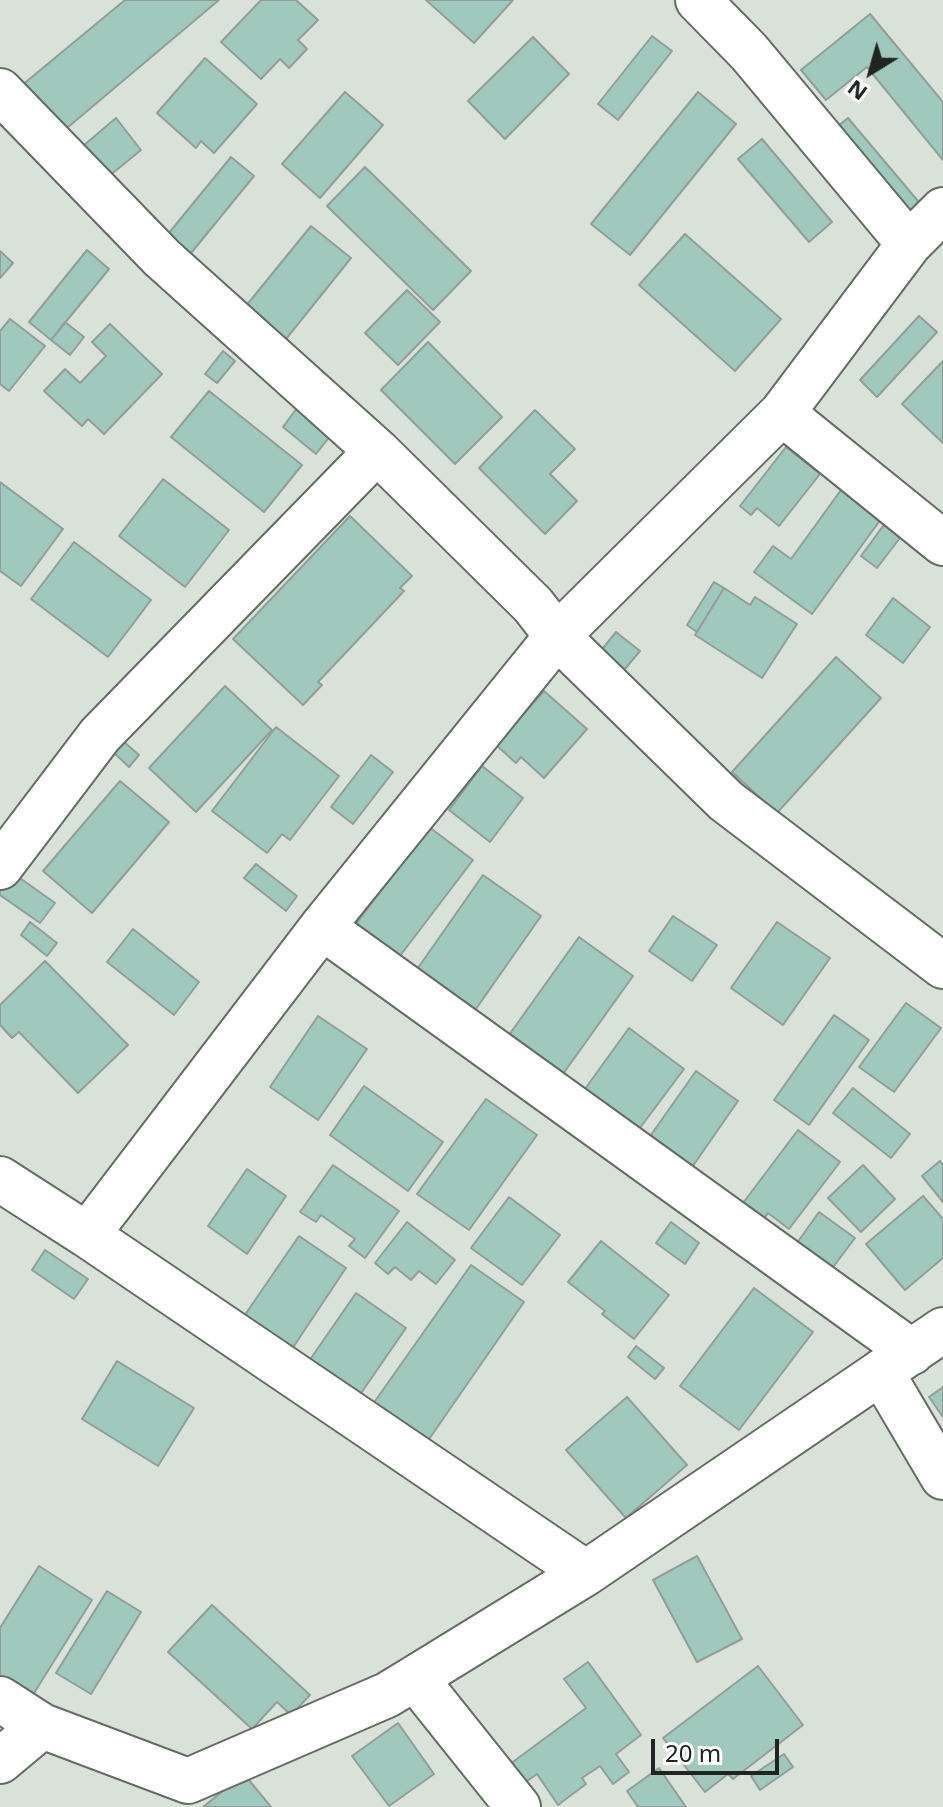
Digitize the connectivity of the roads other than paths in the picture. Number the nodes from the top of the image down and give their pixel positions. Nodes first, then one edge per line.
1 (698, 0) edge
2 (0, 91) edge
3 (943, 210) edge
4 (909, 244) junction
5 (782, 413) junction
6 (377, 451) junction
7 (943, 543) edge
8 (557, 636) junction
9 (0, 867) edge
10 (322, 927) junction
11 (943, 966) edge
12 (0, 1179) edge
13 (87, 1235) junction
14 (912, 1351) edge
15 (943, 1477) edge
16 (586, 1573) junction
17 (415, 1678) junction
18 (0, 1699) edge
19 (42, 1726) junction
20 (0, 1761) edge
21 (518, 1807) edge

1 - 4 street
2 - 6 street
3 - 4 street
4 - 5 street
5 - 7 street
5 - 8 street
6 - 8 street
6 - 9 street
8 - 10 street
8 - 11 street
10 - 13 street
10 - 14 street
12 - 13 street
13 - 16 street
14 - 15 street
14 - 16 street
16 - 17 street
17 - 19 street
17 - 21 street
18 - 19 street
19 - 20 street

